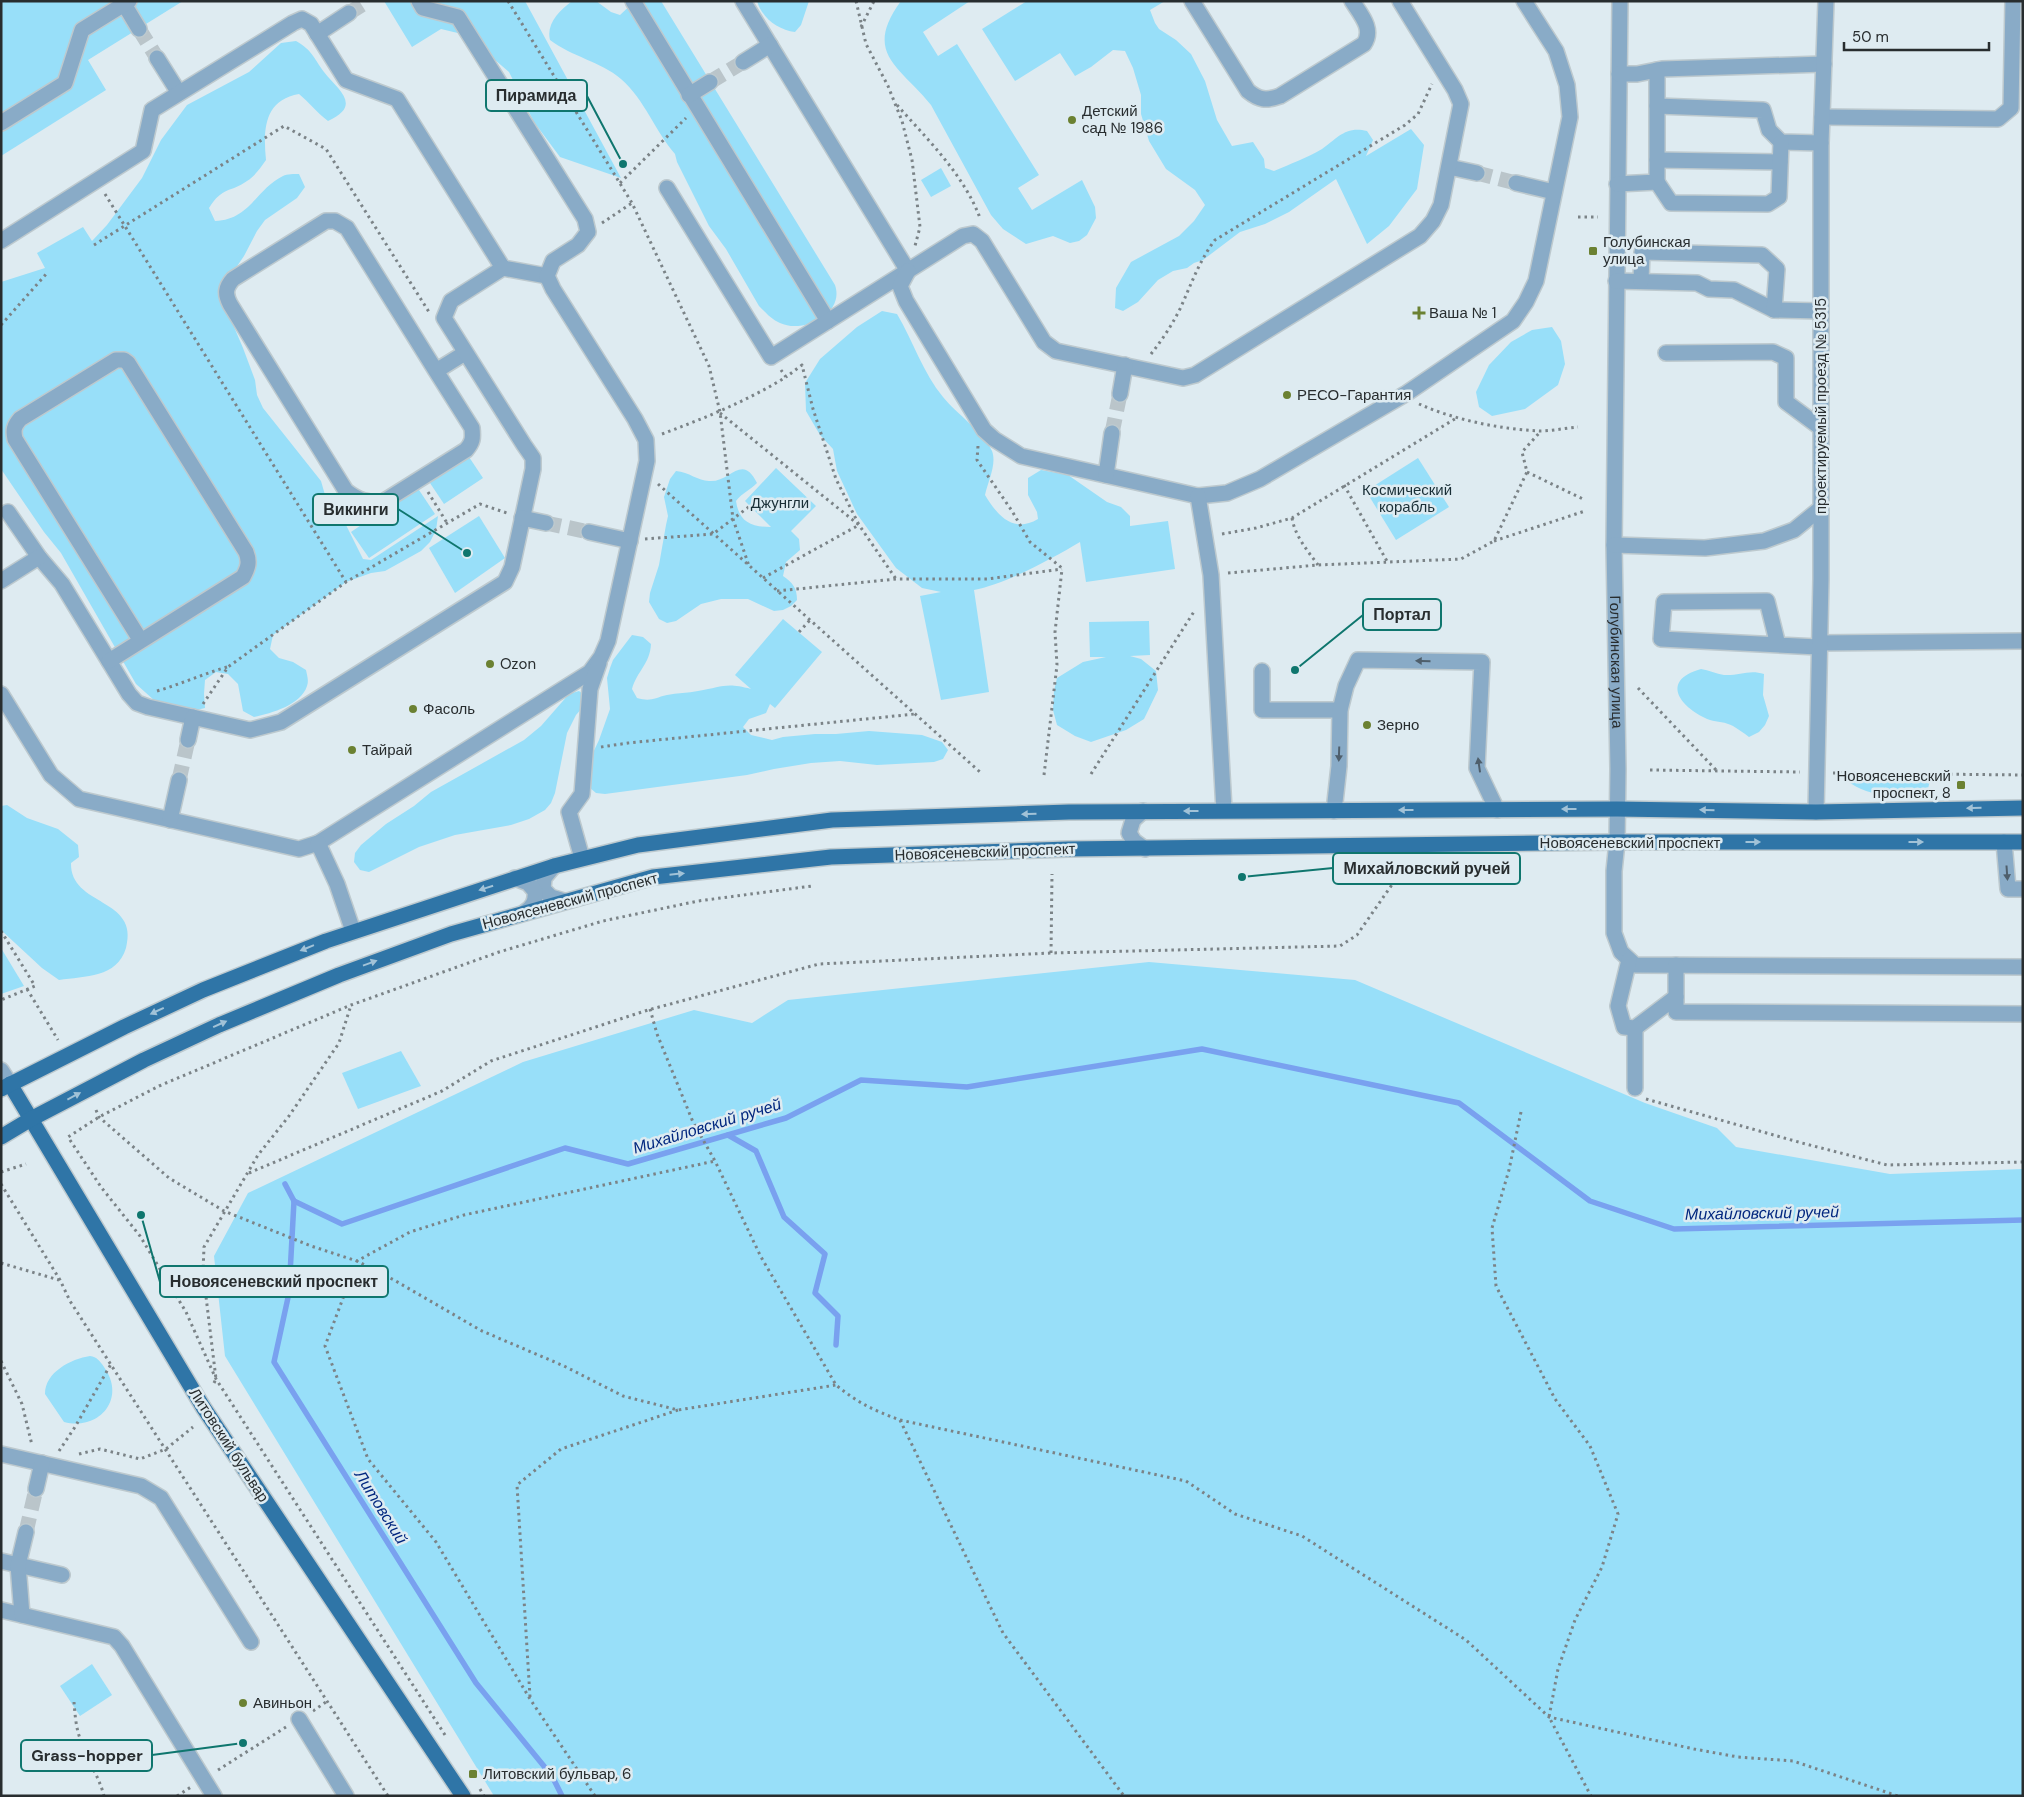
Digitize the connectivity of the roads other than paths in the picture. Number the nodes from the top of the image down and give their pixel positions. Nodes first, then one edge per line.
1 (419, 1) edge
2 (450, 1) edge
3 (633, 1) edge
4 (743, 1) edge
5 (1192, 1) edge
6 (1352, 1) edge
7 (1400, 1) edge
8 (1524, 1) edge
9 (1620, 1) edge
10 (1826, 1) edge
11 (2013, 1) edge
12 (126, 3) edge
13 (434, 11) junction
14 (349, 14) tunnel mouth
15 (139, 28) tunnel mouth
16 (317, 34) junction
17 (770, 45) junction
18 (157, 58) tunnel mouth
19 (744, 62) tunnel mouth
20 (1824, 64) junction
21 (1657, 70) junction
22 (1619, 74) junction
23 (710, 82) tunnel mouth
24 (179, 93) junction
25 (693, 101) junction
26 (1657, 106) junction
27 (1822, 117) junction
28 (1, 123) edge
29 (1781, 142) junction
30 (1821, 143) junction
31 (1657, 160) junction
32 (1780, 162) junction
33 (1449, 167) junction
34 (1476, 174) tunnel mouth
35 (1658, 182) junction
36 (1516, 183) tunnel mouth
37 (1617, 184) junction
38 (667, 188) dead end
39 (1554, 192) junction
40 (1, 241) edge
41 (503, 268) junction
42 (908, 271) junction
43 (547, 276) junction
44 (1616, 281) junction
45 (1641, 281) junction
46 (1774, 310) junction
47 (1821, 310) junction
48 (828, 321) junction
49 (465, 353) junction
50 (1666, 353) dead end
51 (1125, 365) junction
52 (436, 371) junction
53 (1120, 394) tunnel mouth
54 (1821, 428) junction
55 (1112, 433) tunnel mouth
56 (1106, 475) junction
57 (1198, 496) junction
58 (1821, 508) junction
59 (4, 510) edge
60 (522, 518) junction
61 (546, 523) tunnel mouth
62 (589, 532) tunnel mouth
63 (630, 541) junction
64 (1614, 545) junction
65 (39, 557) junction
66 (1, 581) edge
67 (141, 641) junction
68 (2021, 641) dead end
69 (1778, 644) junction
70 (1818, 645) junction
71 (601, 656) junction
72 (109, 661) junction
73 (1262, 671) dead end
74 (1, 694) edge
75 (1340, 710) junction
76 (193, 718) junction
77 (188, 740) tunnel mouth
78 (179, 780) tunnel mouth
79 (2023, 808) edge
80 (1618, 809) junction
81 (1224, 810) junction
82 (1497, 810) junction
83 (1143, 811) junction
84 (1334, 811) junction
85 (1816, 812) junction
86 (170, 820) junction
87 (1617, 842) junction
88 (2004, 842) junction
89 (2023, 842) edge
90 (318, 844) junction
91 (1145, 849) junction
92 (582, 858) junction
93 (554, 866) junction
94 (515, 878) junction
95 (2023, 889) edge
96 (564, 901) junction
97 (525, 912) junction
98 (353, 931) junction
99 (1629, 960) junction
100 (1676, 965) junction
101 (2023, 967) edge
102 (1676, 997) junction
103 (2023, 1014) edge
104 (1635, 1028) junction
105 (1, 1070) edge
106 (6, 1087) edge
107 (1635, 1088) road end
108 (31, 1119) junction
109 (1, 1137) edge
110 (1, 1454) edge
111 (36, 1462) junction
112 (36, 1490) tunnel mouth
113 (26, 1532) tunnel mouth
114 (1, 1561) edge
115 (18, 1564) junction
116 (62, 1575) dead end
117 (1, 1610) edge
118 (22, 1614) junction
119 (251, 1642) dead end
120 (299, 1719) road end
121 (214, 1796) edge
122 (346, 1796) edge
123 (463, 1796) edge

1 - 13 street
2 - 13 street
3 - 25 street
4 - 17 street
5 - 6 street
7 - 33 street
8 - 39 street
9 - 22 street, Голубинская улица
10 - 20 street, проектируемый проезд № 5315
11 - 27 street
12 - 15 street
12 - 28 street
13 - 43 street
14 - 16 street
16 - 24 street
16 - 41 street
17 - 19 street
17 - 42 street
18 - 24 street
20 - 21 street
20 - 27 street, проектируемый проезд № 5315
21 - 22 street
21 - 26 street
22 - 37 street, Голубинская улица
23 - 25 street
24 - 40 street
25 - 48 street
26 - 29 street
26 - 31 street
27 - 30 street, проектируемый проезд № 5315
29 - 30 street
29 - 32 street
30 - 47 street, проектируемый проезд № 5315
31 - 32 street
31 - 35 street
32 - 35 street
33 - 34 street
33 - 51 street
35 - 37 street
36 - 39 street
37 - 44 street, Голубинская улица
38 - 48 street
39 - 57 street
41 - 43 street
41 - 49 street
42 - 48 street
42 - 51 street
42 - 56 street
43 - 63 street
44 - 45 street
44 - 64 street, Голубинская улица
45 - 46 street
45 - 46 street
46 - 47 street
47 - 54 street, проектируемый проезд № 5315
49 - 52 street
49 - 60 street
50 - 54 street
51 - 53 street
52 - 52 street
54 - 58 street, проектируемый проезд № 5315
55 - 56 street
56 - 57 street
57 - 81 street
58 - 64 street
58 - 70 street, проектируемый проезд № 5315
59 - 65 street
60 - 61 street
60 - 76 street
62 - 63 street
63 - 71 street
64 - 80 street, Голубинская улица
65 - 66 street
65 - 72 street
67 - 67 street
67 - 72 street
68 - 70 street
69 - 69 street
69 - 70 street
70 - 85 street, проектируемый проезд № 5315
71 - 90 street
71 - 92 street
72 - 76 street
73 - 75 street
74 - 86 street
82 -> 75 street
75 -> 84 street
76 - 77 street
78 - 86 street
79 -> 85 main road
80 -> 82 main road
85 -> 80 main road
80 - 87 street, Голубинская улица
81 -> 83 main road
81 - 84 main road
82 -> 84 main road
83 - 91 street
83 -> 92 main road
86 - 90 street
87 -> 88 main road, Новоясеневский проспект
87 - 91 main road, Новоясеневский проспект
87 - 99 street, Голубинская улица
88 - 89 main road, Новоясеневский проспект
88 -> 95 street
90 - 98 street
96 -> 91 main road, Новоясеневский проспект
92 - 93 main road
93 - 94 main road
93 - 96 street
94 - 97 street
94 -> 98 main road
96 - 97 main road, Новоясеневский проспект
108 -> 97 main road, Новоясеневский проспект
98 -> 106 main road
99 - 100 street
99 - 104 street
100 - 101 street
100 - 102 street
102 - 103 street
102 - 104 street
104 - 107 street
105 - 106 street
106 - 108 main road, Литовский бульвар
108 - 109 main road, Новоясеневский проспект
108 - 123 main road, Литовский бульвар
110 - 111 street
111 - 112 street
111 - 119 street
113 - 115 street
114 - 115 street
115 - 116 street
115 - 118 street
117 - 118 street
118 - 121 street
120 - 122 street

